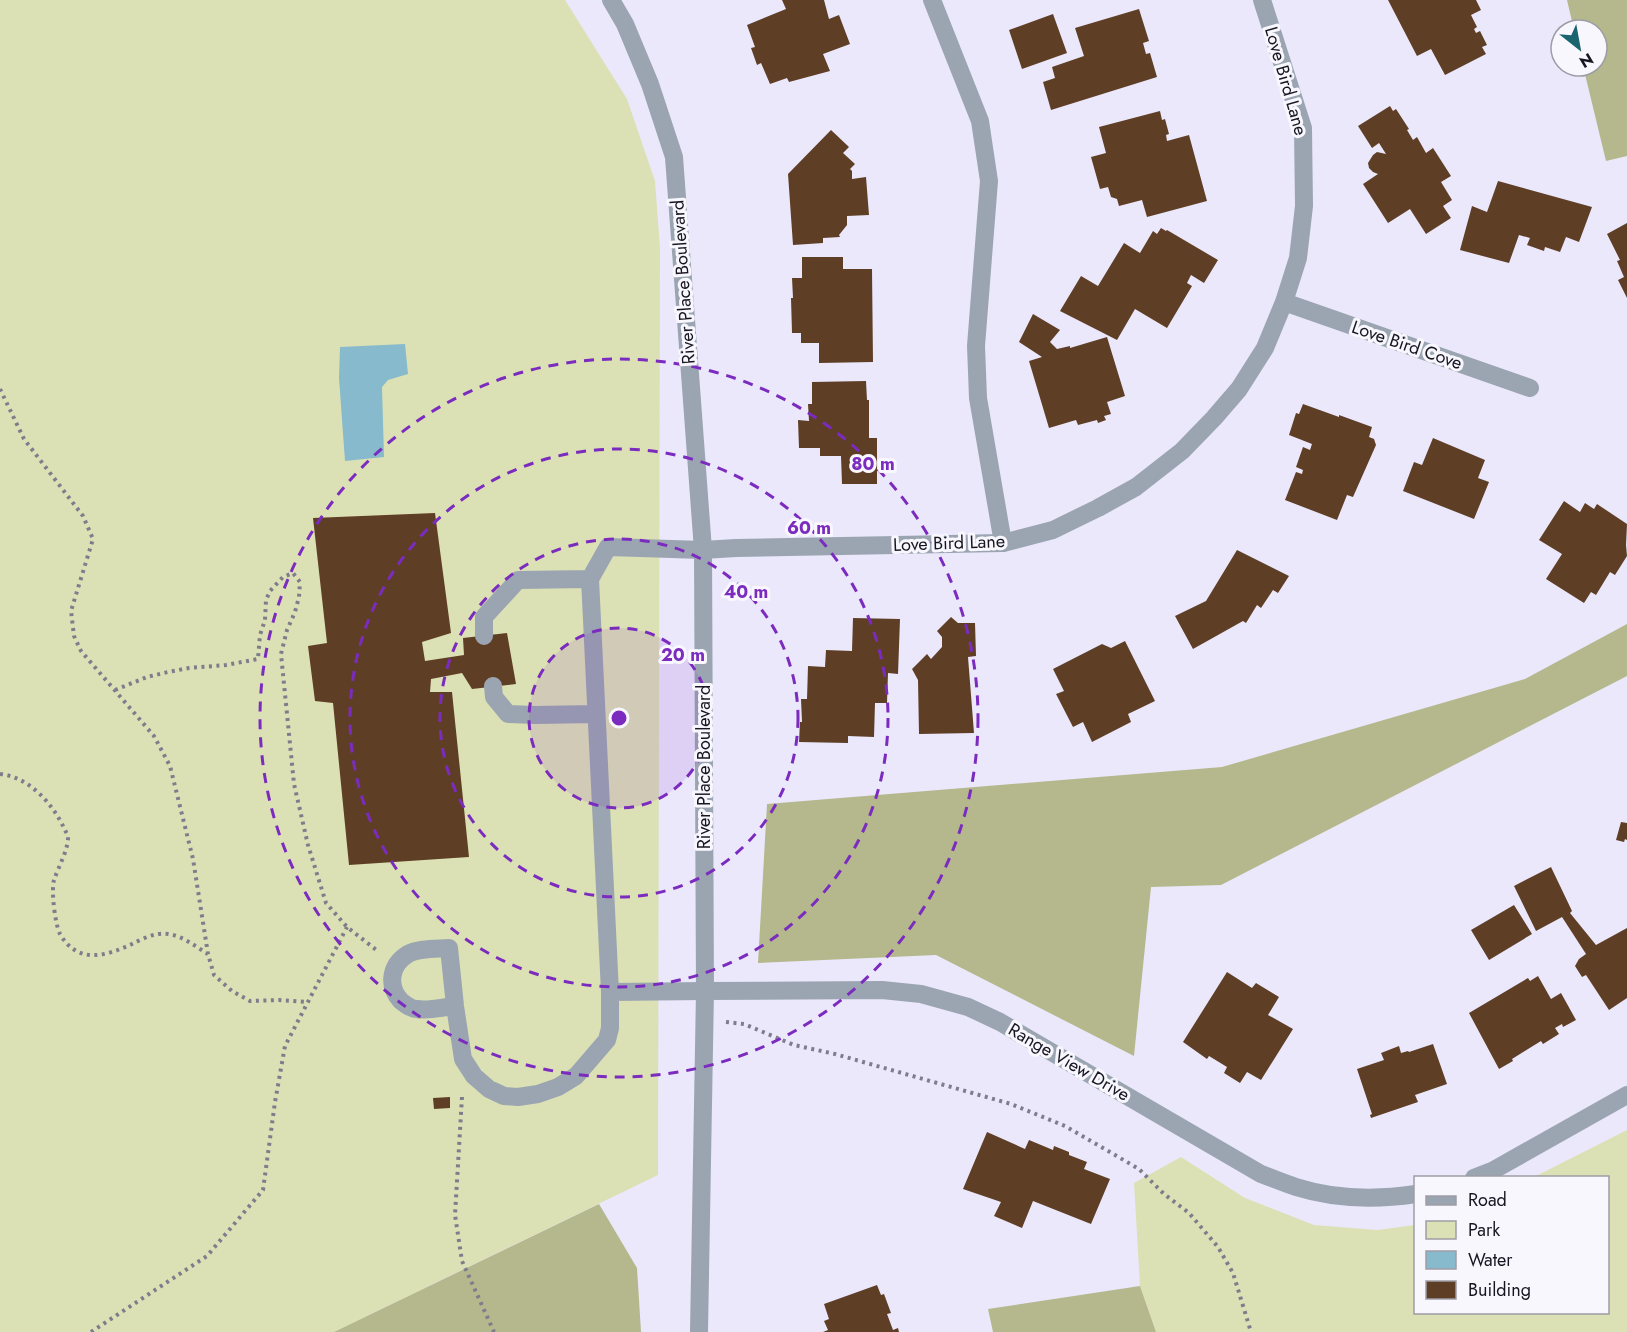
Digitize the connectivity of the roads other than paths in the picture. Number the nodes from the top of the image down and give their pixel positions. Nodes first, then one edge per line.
1 (610, 0) edge
2 (932, 0) edge
3 (1262, 0) edge
4 (1284, 302) junction
5 (1530, 388) dead end
6 (1004, 543) junction
7 (703, 550) junction
8 (590, 579) junction
9 (484, 636) dead end
10 (493, 686) dead end
11 (596, 714) junction
12 (705, 991) junction
13 (610, 992) junction
14 (454, 1006) junction
15 (1627, 1095) edge
16 (1478, 1176) edge
17 (1414, 1194) edge
18 (699, 1332) edge

1 - 7 street, River Place Boulevard
2 - 6 street
3 - 4 street, Love Bird Lane
4 - 5 street, Love Bird Cove
4 - 6 street, Love Bird Lane
6 - 7 street, Love Bird Lane
7 - 8 street, Love Bird Lane
7 - 12 street, River Place Boulevard
8 - 9 street
8 - 11 street
10 - 11 street
11 - 13 street
12 - 13 street, Range View Drive
12 - 17 street, Range View Drive
12 - 18 street, River Place Boulevard
13 - 14 street
14 - 14 street
15 - 16 street

